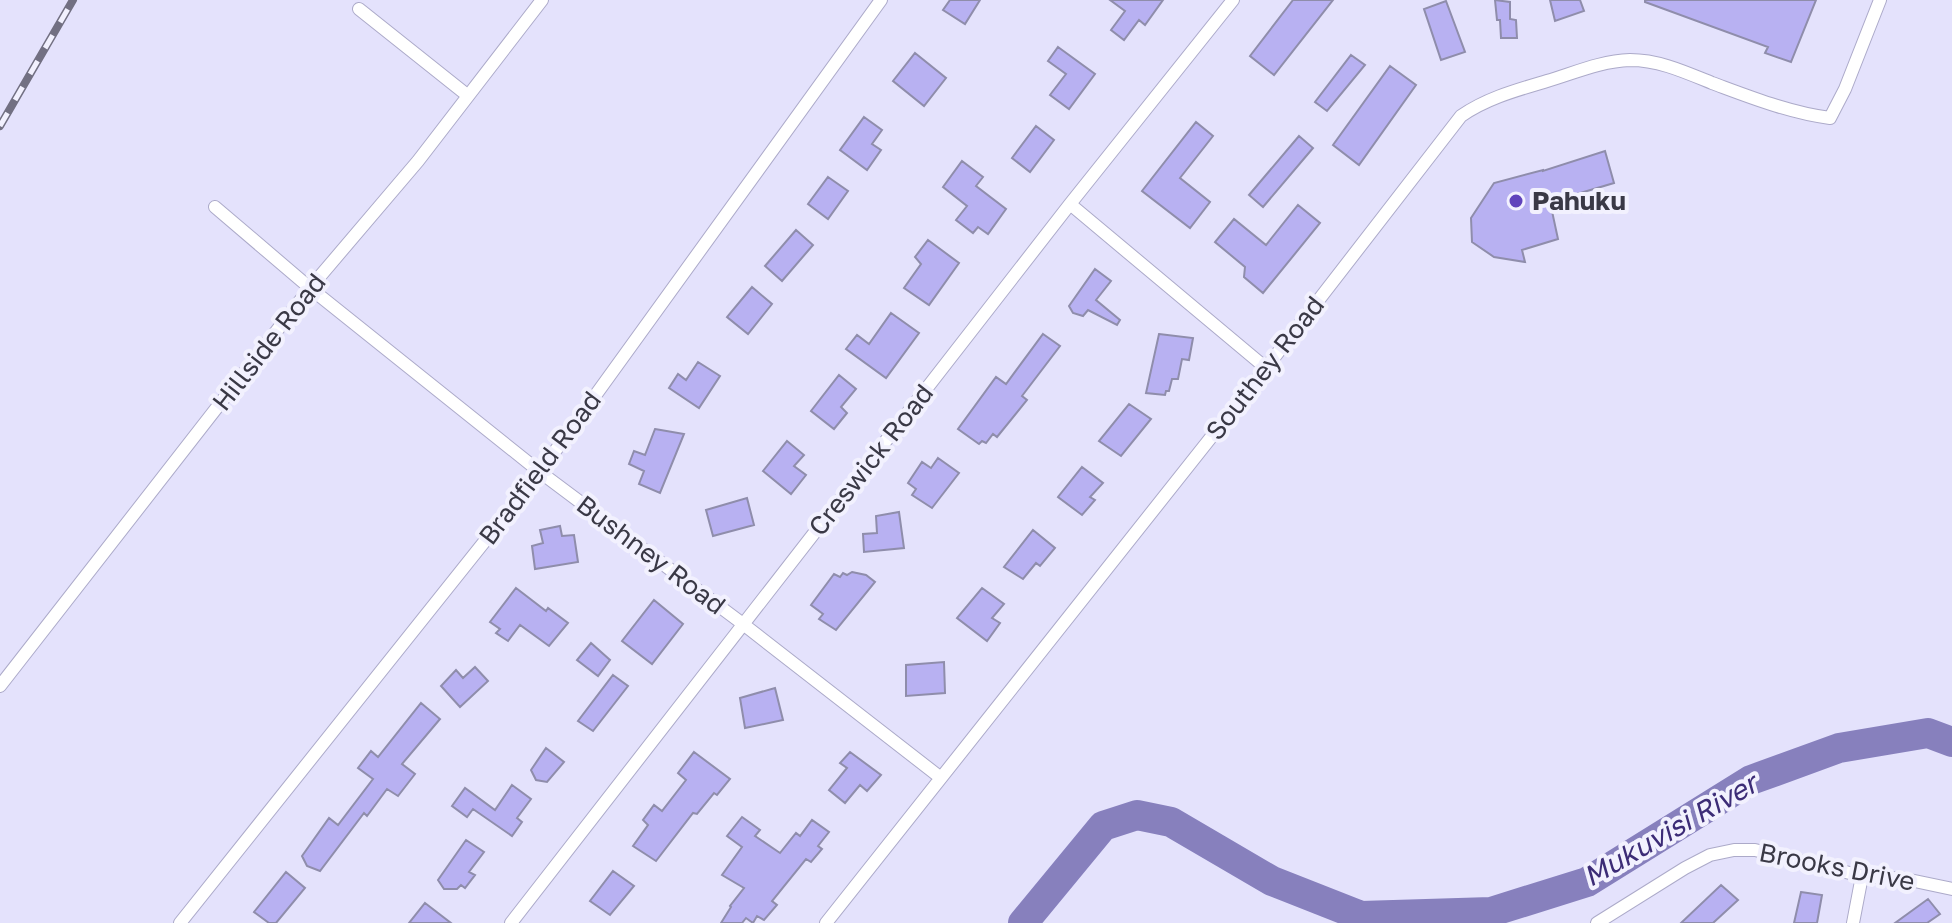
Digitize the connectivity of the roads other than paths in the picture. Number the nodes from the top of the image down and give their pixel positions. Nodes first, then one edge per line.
1 (542, 0) edge
2 (881, 0) edge
3 (1233, 0) edge
4 (1880, 0) edge
5 (359, 9) dead end
6 (467, 95) junction
7 (1070, 204) junction
8 (215, 207) dead end
9 (310, 288) junction
10 (1266, 368) junction
11 (540, 472) junction
12 (743, 624) junction
13 (0, 686) edge
14 (941, 778) junction
15 (1862, 876) junction
16 (1952, 889) edge
17 (180, 923) edge
18 (511, 923) edge
19 (826, 923) edge
20 (1597, 923) edge
21 (1853, 923) edge

1 - 6 street, Hillside Road
2 - 11 street, Bradfield Road
3 - 7 street, Creswick Road
4 - 10 street, Southey Road
5 - 6 street
6 - 9 street, Hillside Road
7 - 10 street
7 - 12 street, Creswick Road
8 - 9 street, Bushney Road
9 - 11 street, Bushney Road
9 - 13 street, Hillside Road
10 - 14 street, Southey Road
11 - 12 street, Bushney Road
11 - 17 street, Bradfield Road
12 - 14 street, Bushney Road
12 - 18 street, Creswick Road
14 - 19 street, Southey Road
15 - 16 street, Brooks Drive
15 - 20 street, Brooks Drive
15 - 21 street

